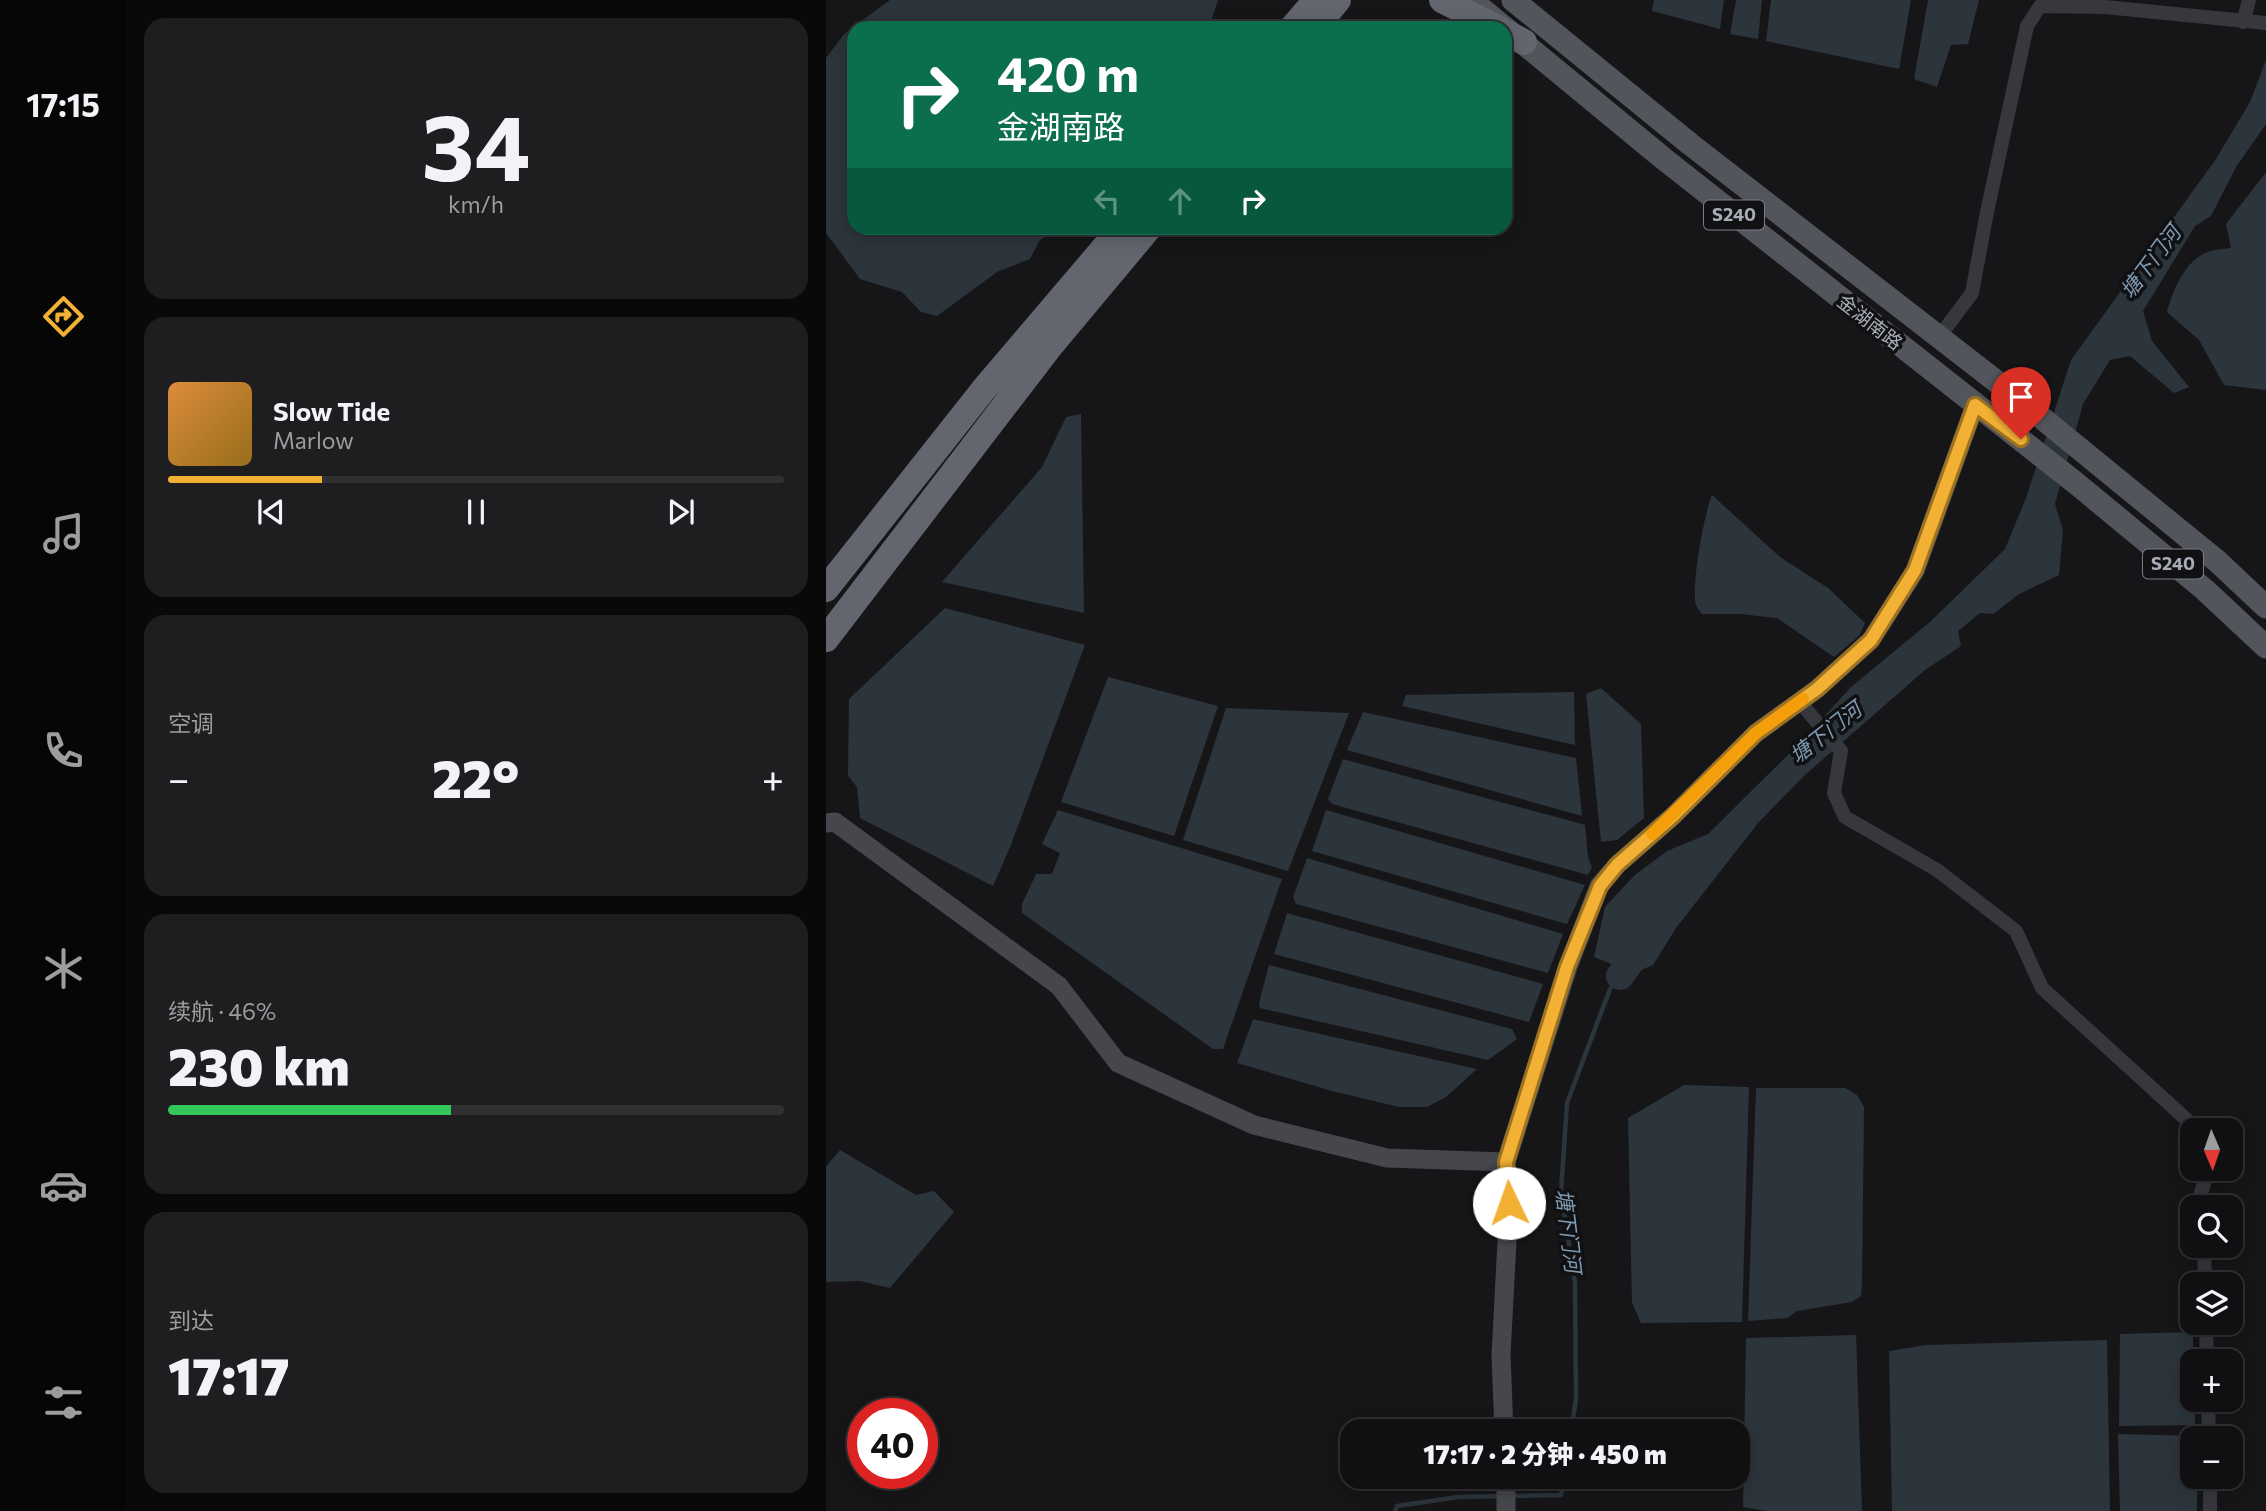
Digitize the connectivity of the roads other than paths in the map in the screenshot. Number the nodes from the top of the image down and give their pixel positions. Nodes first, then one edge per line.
1 (1315, 0) edge
2 (1338, 0) edge
3 (1442, 0) edge
4 (1471, 0) edge
5 (1513, 0) edge
6 (2249, 0) edge
7 (1298, 21) edge
8 (1320, 21) edge
9 (1484, 21) edge
10 (1495, 21) edge
11 (2243, 22) junction
12 (2266, 23) edge
13 (1514, 37) edge
14 (1115, 235) edge
15 (1143, 235) edge
16 (1940, 337) junction
17 (1975, 405) junction
18 (826, 589) edge
19 (2266, 607) edge
20 (826, 639) edge
21 (2266, 647) edge
22 (1800, 702) junction
23 (826, 823) edge
24 (2184, 1118) edge
25 (1506, 1162) junction
26 (1503, 1419) edge
27 (1506, 1489) edge
28 (2210, 1489) edge
29 (1506, 1511) edge
30 (2210, 1511) edge

1 - 7 highway
2 - 8 highway
3 - 9 highway
4 - 10 main road, 金湖南路 / S240
5 - 16 main road, 金湖南路 / S240
6 - 11 street
11 - 12 street
11 - 16 street
13 - 17 main road, 金湖南路 / S240
14 - 18 highway
15 - 20 highway
16 - 19 main road, 金湖南路 / S240
17 - 21 main road, 金湖南路 / S240
17 - 22 street
22 - 24 street
22 - 25 street
23 - 25 street
25 - 26 street
27 - 29 street
28 - 30 street

